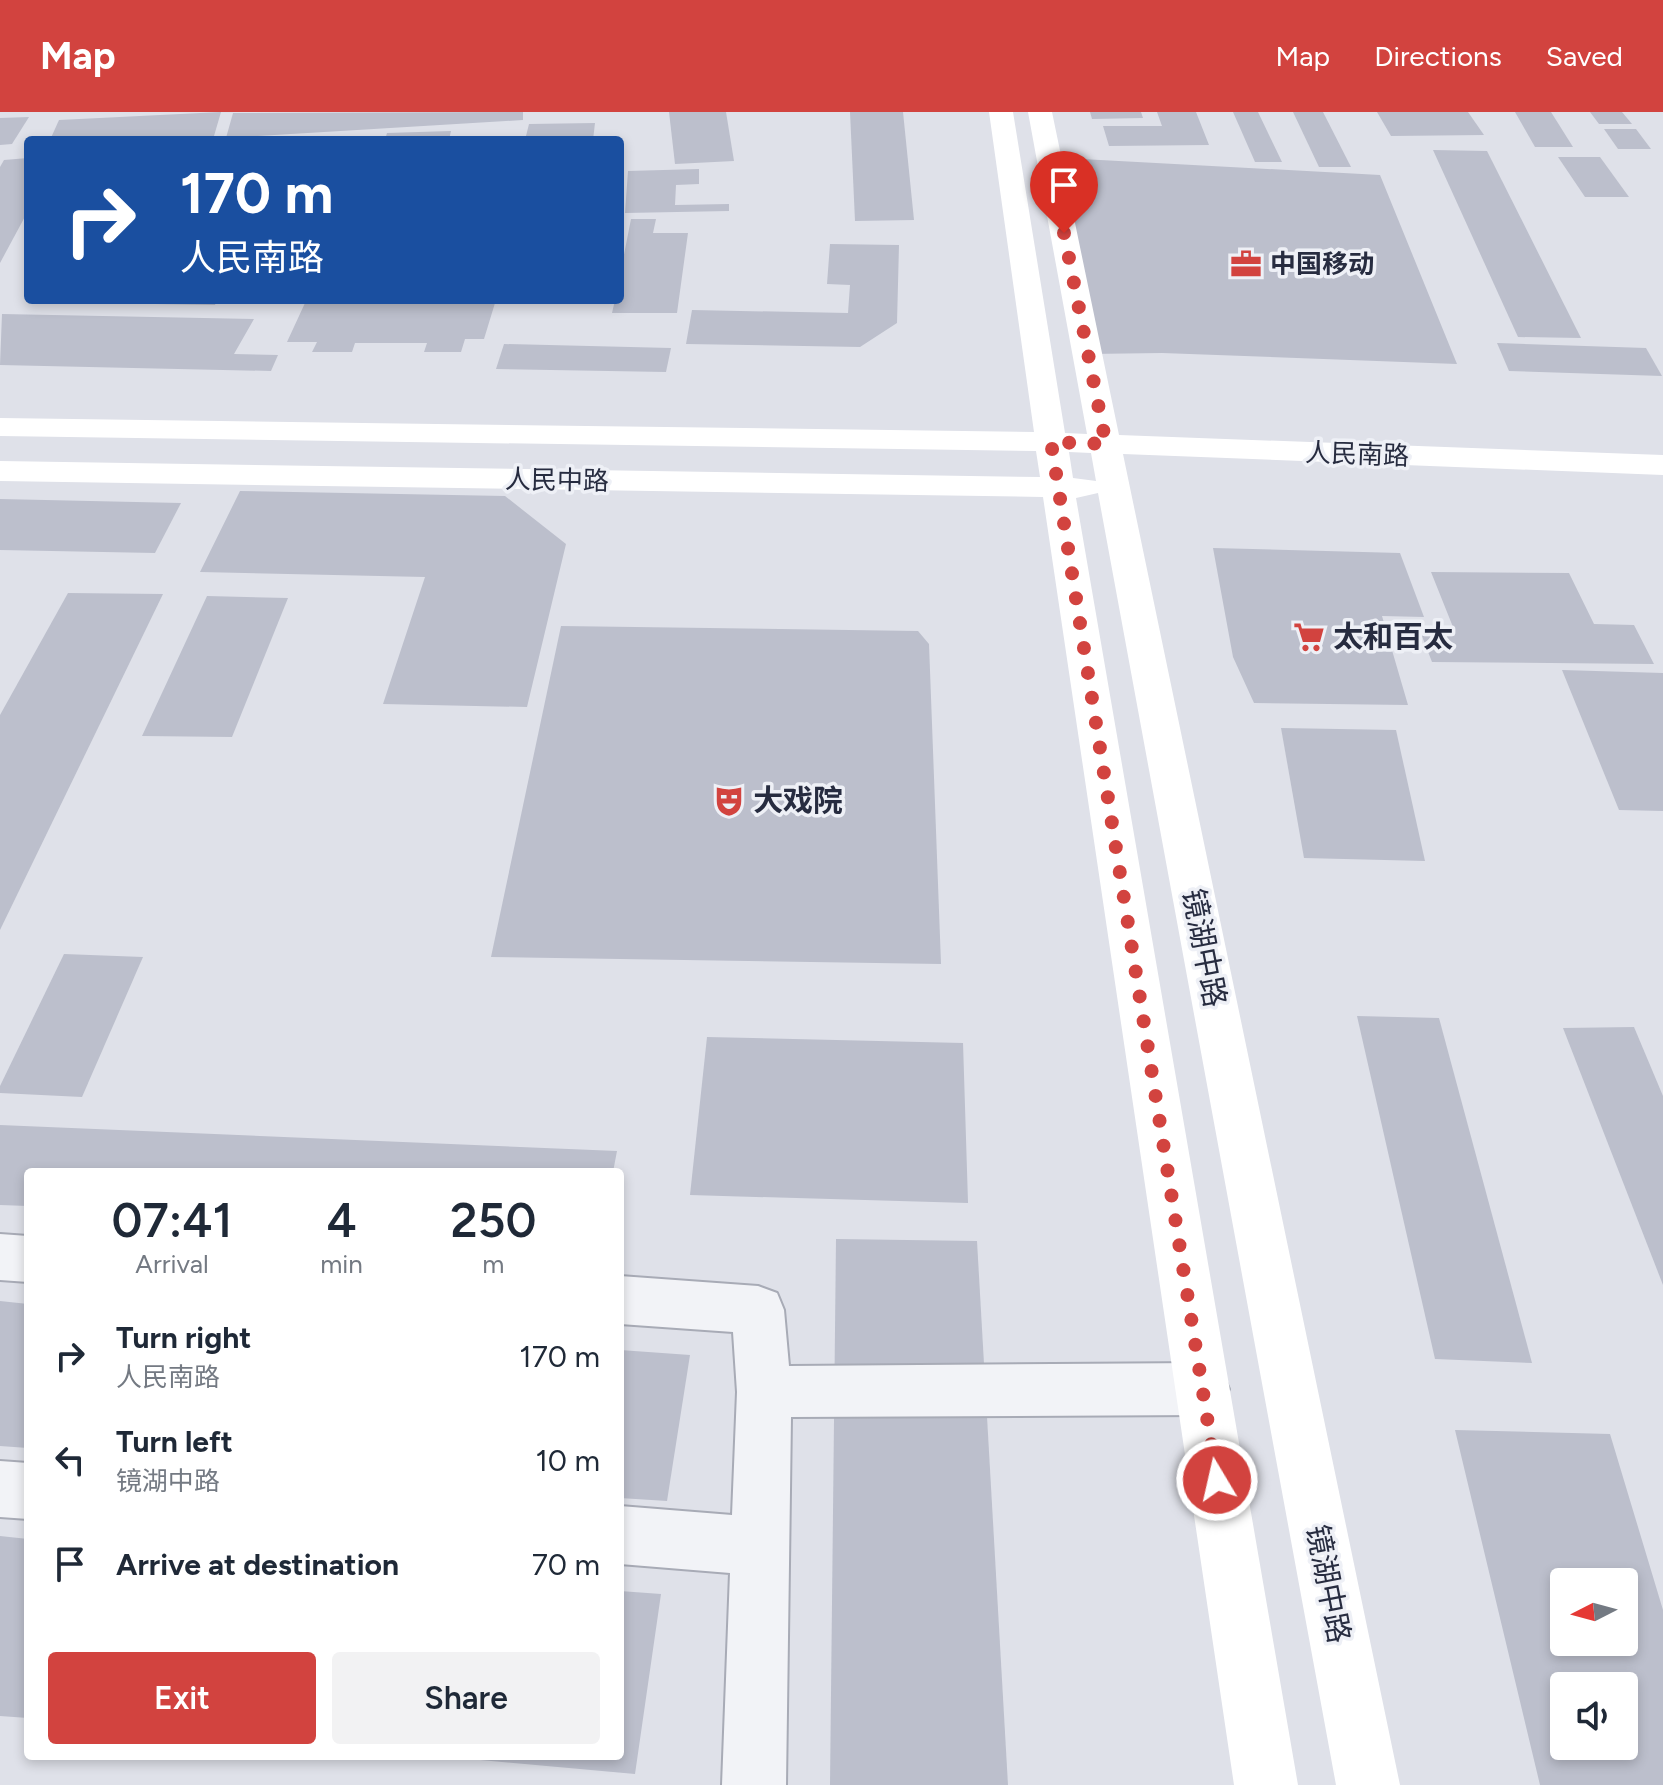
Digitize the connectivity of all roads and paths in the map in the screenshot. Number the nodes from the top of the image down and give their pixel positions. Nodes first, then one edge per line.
1 (1001, 112) edge
2 (1040, 112) edge
3 (0, 427) edge
4 (1051, 442) junction
5 (1106, 444) junction
6 (1663, 465) edge
7 (0, 471) edge
8 (1058, 488) junction
9 (1115, 489) junction
10 (0, 1257) edge
11 (24, 1259) edge
12 (624, 1300) edge
13 (1202, 1389) junction
14 (764, 1392) junction
15 (0, 1489) edge
16 (24, 1491) edge
17 (624, 1535) edge
18 (760, 1546) junction
19 (754, 1785) edge
20 (1266, 1785) edge
21 (1368, 1785) edge

1 - 4 main road
2 - 5 main road, 镜湖中路
3 - 4 main road, 人民中路
4 - 5 main road, 人民南路
4 - 8 main road
5 - 6 main road, 人民南路
5 - 9 main road, 镜湖中路
7 - 8 main road, 人民中路
8 - 9 main road, 人民中路
8 - 13 main road
9 - 21 main road, 镜湖中路
10 - 11 street
12 - 14 street
13 - 14 street
13 - 20 main road
14 - 18 street
15 - 16 street
17 - 18 street
18 - 19 street

